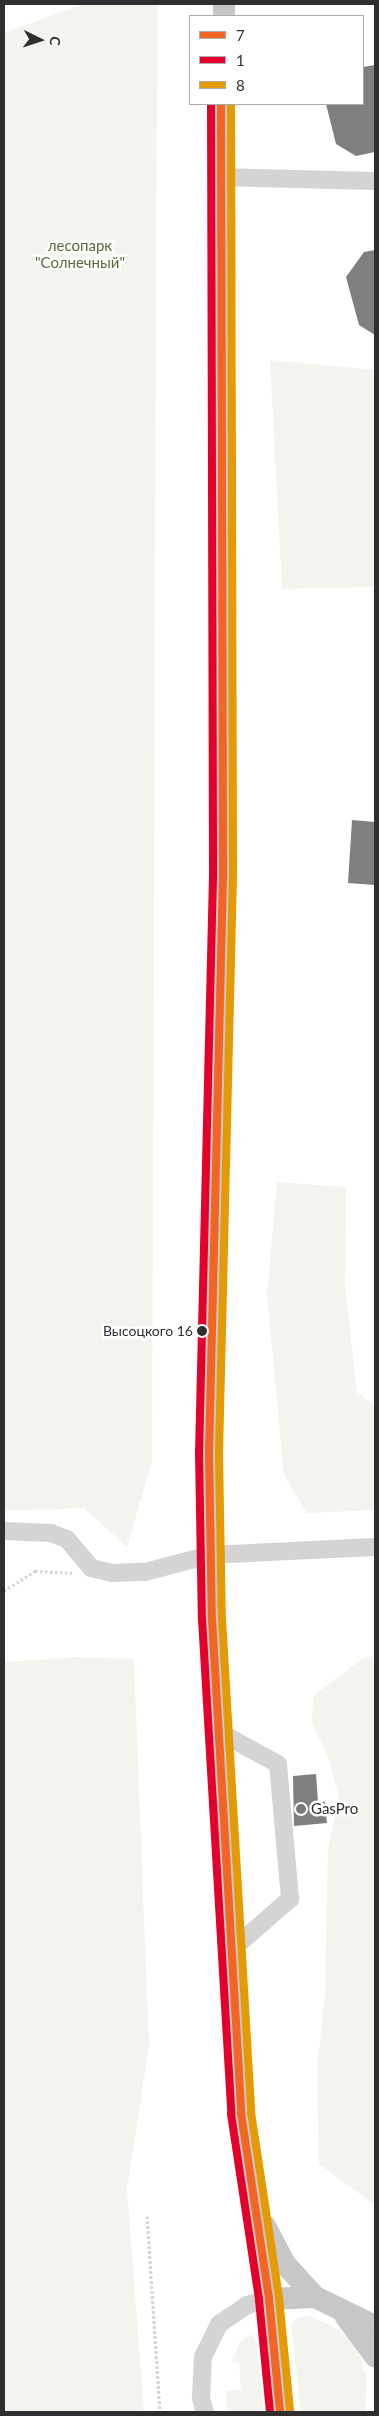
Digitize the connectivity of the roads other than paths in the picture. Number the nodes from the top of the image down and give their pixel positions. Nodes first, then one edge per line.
1 (221, 105) edge
2 (218, 177) junction
3 (375, 181) edge
4 (4, 1531) edge
5 (375, 1547) edge
6 (210, 1555) junction
7 (217, 1731) junction
8 (230, 1952) junction
9 (258, 2214) junction
10 (315, 2297) junction
11 (269, 2299) junction
12 (342, 2313) junction
13 (375, 2326) edge
14 (375, 2356) edge
15 (205, 2412) edge
16 (280, 2412) edge

1 - 2 main road
2 - 3 lane
2 - 6 main road
4 - 6 lane
5 - 6 lane
6 - 7 main road
7 - 8 main road
7 - 8 lane
8 - 9 main road
9 - 10 main road
9 - 11 main road
10 - 11 main road
10 - 12 main road
11 - 15 lane
11 - 16 main road
12 - 13 main road
12 - 14 main road

